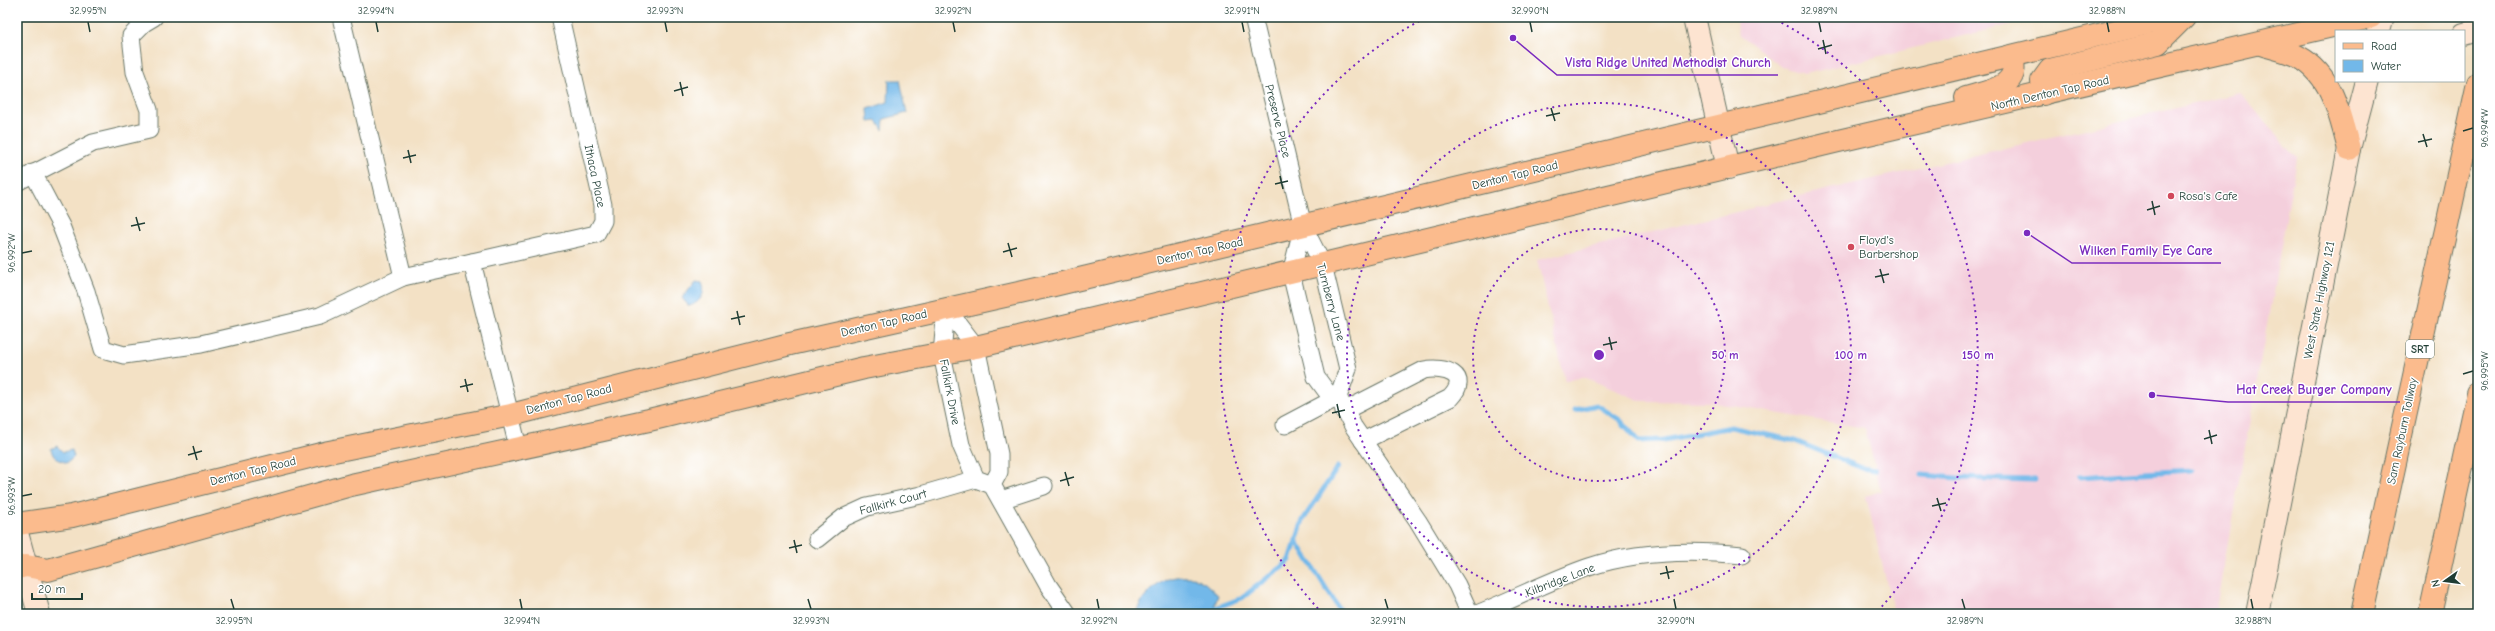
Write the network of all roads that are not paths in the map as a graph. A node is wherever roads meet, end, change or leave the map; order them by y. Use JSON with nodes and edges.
{"nodes":[{"id":1,"x":154,"y":17,"type":"edge"},
{"id":2,"x":341,"y":17,"type":"edge"},
{"id":3,"x":560,"y":17,"type":"edge"},
{"id":4,"x":1253,"y":17,"type":"edge"},
{"id":5,"x":1694,"y":17,"type":"edge"},
{"id":6,"x":2174,"y":17,"type":"edge"},
{"id":7,"x":2184,"y":17,"type":"edge"},
{"id":8,"x":2371,"y":17,"type":"edge"},
{"id":9,"x":2383,"y":17,"type":"edge"},
{"id":10,"x":2379,"y":30,"type":"edge"},
{"id":11,"x":2478,"y":30,"type":"edge"},
{"id":12,"x":2465,"y":34,"type":"edge"},
{"id":13,"x":2260,"y":44,"type":"junction"},
{"id":14,"x":2011,"y":56,"type":"junction"},
{"id":15,"x":2367,"y":82,"type":"edge"},
{"id":16,"x":2478,"y":83,"type":"edge"},
{"id":17,"x":2043,"y":94,"type":"junction"},
{"id":18,"x":1719,"y":126,"type":"junction"},
{"id":19,"x":1861,"y":136,"type":"junction"},
{"id":20,"x":2349,"y":149,"type":"junction"},
{"id":21,"x":1728,"y":168,"type":"junction"},
{"id":22,"x":33,"y":173,"type":"junction"},
{"id":23,"x":17,"y":182,"type":"edge"},
{"id":24,"x":1303,"y":226,"type":"junction"},
{"id":25,"x":472,"y":262,"type":"junction"},
{"id":26,"x":1323,"y":265,"type":"junction"},
{"id":27,"x":1291,"y":273,"type":"junction"},
{"id":28,"x":403,"y":277,"type":"junction"},
{"id":29,"x":946,"y":308,"type":"junction"},
{"id":30,"x":976,"y":348,"type":"junction"},
{"id":31,"x":942,"y":354,"type":"junction"},
{"id":32,"x":2478,"y":393,"type":"edge"},
{"id":33,"x":1341,"y":404,"type":"junction"},
{"id":34,"x":511,"y":415,"type":"junction"},
{"id":35,"x":1285,"y":425,"type":"dead end"},
{"id":36,"x":1363,"y":442,"type":"junction"},
{"id":37,"x":518,"y":448,"type":"junction"},
{"id":38,"x":976,"y":479,"type":"junction"},
{"id":39,"x":992,"y":485,"type":"junction"},
{"id":40,"x":1044,"y":486,"type":"dead end"},
{"id":41,"x":1001,"y":500,"type":"junction"},
{"id":42,"x":17,"y":524,"type":"edge"},
{"id":43,"x":17,"y":533,"type":"edge"},
{"id":44,"x":817,"y":539,"type":"dead end"},
{"id":45,"x":1742,"y":555,"type":"dead end"},
{"id":46,"x":21,"y":567,"type":"edge"},
{"id":47,"x":39,"y":614,"type":"edge"},
{"id":48,"x":1068,"y":614,"type":"edge"},
{"id":49,"x":1470,"y":614,"type":"edge"},
{"id":50,"x":1477,"y":614,"type":"edge"},
{"id":51,"x":2257,"y":614,"type":"edge"},
{"id":52,"x":2362,"y":614,"type":"edge"},
{"id":53,"x":2430,"y":614,"type":"edge"}],
"edges":[{"from":1,"to":22,"type":"street"},
{"from":2,"to":28,"type":"street"},
{"from":3,"to":25,"type":"street","name":"Ithaca Place"},
{"from":4,"to":24,"type":"street","name":"Preserve Place"},
{"from":5,"to":18,"type":"main road"},
{"from":6,"to":14,"type":"main road"},
{"from":7,"to":17,"type":"main road"},
{"from":8,"to":13,"type":"main road","name":"North Denton Tap Road"},
{"from":9,"to":10,"type":"main road"},
{"from":11,"to":12,"type":"main road"},
{"from":13,"to":17,"type":"main road","name":"North Denton Tap Road"},
{"from":13,"to":20,"type":"main road"},
{"from":14,"to":18,"type":"main road","name":"Denton Tap Road"},
{"from":14,"to":19,"type":"main road"},
{"from":15,"to":20,"type":"main road","name":"West State Highway 121"},
{"from":16,"to":52,"type":"main road","name":"Sam Rayburn Tollway","number":"SRT"},
{"from":17,"to":19,"type":"main road","name":"North Denton Tap Road"},
{"from":18,"to":21,"type":"main road"},
{"from":18,"to":24,"type":"main road","name":"Denton Tap Road"},
{"from":19,"to":21,"type":"main road","name":"North Denton Tap Road"},
{"from":20,"to":51,"type":"main road","name":"West State Highway 121"},
{"from":21,"to":26,"type":"main road"},
{"from":22,"to":23,"type":"street"},
{"from":22,"to":28,"type":"street","name":"Ithaca Place"},
{"from":24,"to":26,"type":"street","name":"Turnberry Lane"},
{"from":24,"to":27,"type":"street"},
{"from":24,"to":29,"type":"main road","name":"Denton Tap Road"},
{"from":25,"to":28,"type":"street","name":"Ithaca Place"},
{"from":25,"to":34,"type":"street"},
{"from":26,"to":27,"type":"main road"},
{"from":26,"to":33,"type":"street","name":"Turnberry Lane"},
{"from":27,"to":30,"type":"main road"},
{"from":27,"to":33,"type":"street"},
{"from":29,"to":30,"type":"street"},
{"from":29,"to":31,"type":"street","name":"Fallkirk Drive"},
{"from":29,"to":34,"type":"main road","name":"Denton Tap Road"},
{"from":30,"to":31,"type":"main road"},
{"from":30,"to":39,"type":"street"},
{"from":31,"to":37,"type":"main road"},
{"from":31,"to":38,"type":"street","name":"Fallkirk Drive"},
{"from":32,"to":53,"type":"main road"},
{"from":33,"to":35,"type":"street"},
{"from":33,"to":36,"type":"street"},
{"from":33,"to":36,"type":"street"},
{"from":34,"to":37,"type":"street"},
{"from":34,"to":42,"type":"main road","name":"Denton Tap Road"},
{"from":36,"to":49,"type":"street"},
{"from":37,"to":46,"type":"main road"},
{"from":38,"to":39,"type":"street"},
{"from":38,"to":44,"type":"street","name":"Fallkirk Court"},
{"from":39,"to":41,"type":"street"},
{"from":40,"to":41,"type":"street"},
{"from":41,"to":48,"type":"street"},
{"from":43,"to":46,"type":"main road"},
{"from":45,"to":50,"type":"street","name":"Kilbridge Lane"},
{"from":46,"to":47,"type":"main road"}]}
